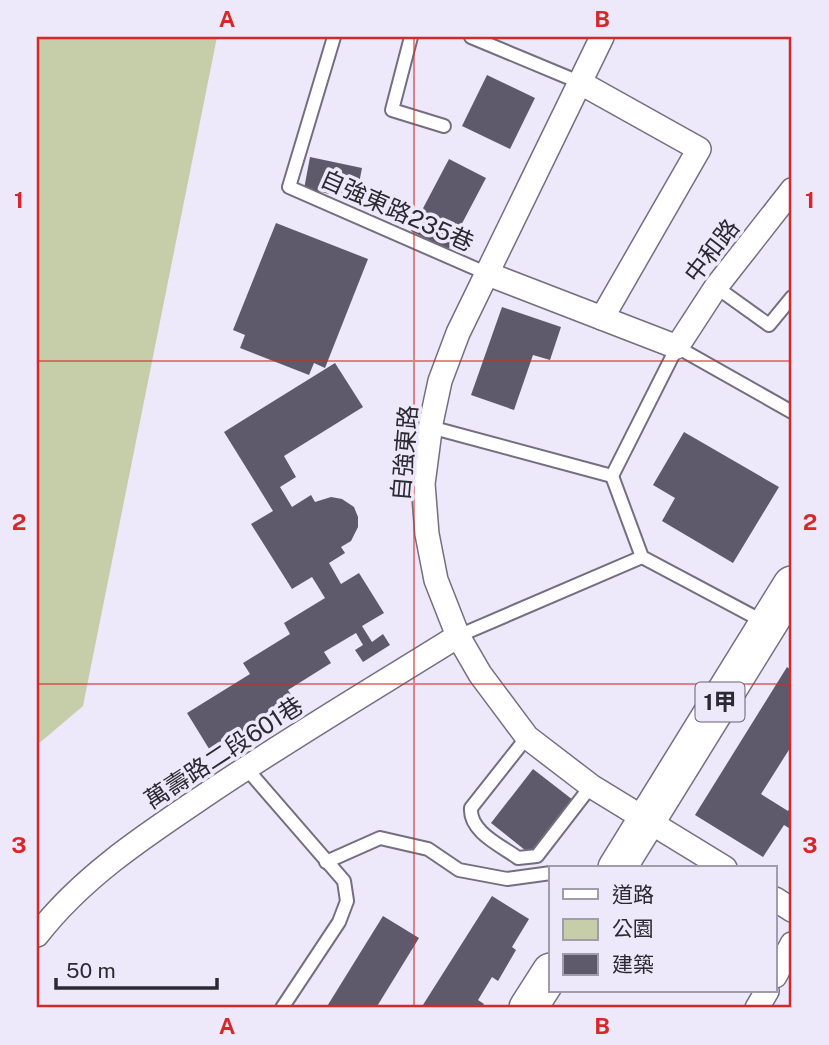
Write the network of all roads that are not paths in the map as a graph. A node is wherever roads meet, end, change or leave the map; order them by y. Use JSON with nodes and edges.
{"nodes":[{"id":1,"x":334,"y":37,"type":"edge"},
{"id":2,"x":411,"y":37,"type":"edge"},
{"id":3,"x":471,"y":37,"type":"edge"},
{"id":4,"x":602,"y":37,"type":"edge"},
{"id":5,"x":579,"y":82,"type":"junction"},
{"id":6,"x":444,"y":126,"type":"dead end"},
{"id":7,"x":792,"y":190,"type":"edge"},
{"id":8,"x":488,"y":274,"type":"junction"},
{"id":9,"x":716,"y":287,"type":"junction"},
{"id":10,"x":792,"y":297,"type":"edge"},
{"id":11,"x":602,"y":318,"type":"junction"},
{"id":12,"x":677,"y":347,"type":"junction"},
{"id":13,"x":792,"y":412,"type":"edge"},
{"id":14,"x":430,"y":427,"type":"junction"},
{"id":15,"x":612,"y":476,"type":"junction"},
{"id":16,"x":642,"y":557,"type":"junction"},
{"id":17,"x":792,"y":585,"type":"edge"},
{"id":18,"x":768,"y":623,"type":"junction"},
{"id":19,"x":458,"y":636,"type":"junction"},
{"id":20,"x":527,"y":737,"type":"junction"},
{"id":21,"x":246,"y":768,"type":"junction"},
{"id":22,"x":591,"y":786,"type":"junction"},
{"id":23,"x":648,"y":819,"type":"junction"},
{"id":24,"x":327,"y":862,"type":"junction"},
{"id":25,"x":618,"y":866,"type":"edge"},
{"id":26,"x":722,"y":866,"type":"edge"},
{"id":27,"x":549,"y":873,"type":"edge"},
{"id":28,"x":776,"y":900,"type":"edge"},
{"id":29,"x":792,"y":910,"type":"edge"},
{"id":30,"x":37,"y":935,"type":"edge"},
{"id":31,"x":792,"y":944,"type":"edge"},
{"id":32,"x":776,"y":974,"type":"edge"},
{"id":33,"x":549,"y":975,"type":"edge"},
{"id":34,"x":766,"y":992,"type":"edge"},
{"id":35,"x":282,"y":1008,"type":"edge"},
{"id":36,"x":528,"y":1008,"type":"edge"},
{"id":37,"x":757,"y":1008,"type":"edge"}],
"edges":[{"from":1,"to":8,"type":"lane","name":"自強東路235巷"},
{"from":2,"to":6,"type":"lane"},
{"from":3,"to":5,"type":"lane"},
{"from":4,"to":5,"type":"street","name":"自強東路"},
{"from":5,"to":8,"type":"street","name":"自強東路"},
{"from":5,"to":11,"type":"street"},
{"from":7,"to":9,"type":"street","name":"中和路"},
{"from":8,"to":11,"type":"street"},
{"from":8,"to":14,"type":"street","name":"自強東路"},
{"from":9,"to":10,"type":"lane"},
{"from":9,"to":12,"type":"street","name":"中和路"},
{"from":11,"to":12,"type":"street"},
{"from":12,"to":13,"type":"lane"},
{"from":12,"to":15,"type":"lane"},
{"from":14,"to":15,"type":"lane"},
{"from":14,"to":19,"type":"street","name":"自強東路"},
{"from":15,"to":16,"type":"lane"},
{"from":16,"to":18,"type":"lane"},
{"from":16,"to":19,"type":"lane"},
{"from":17,"to":18,"type":"main road","number":"1甲"},
{"from":18,"to":23,"type":"main road","number":"1甲"},
{"from":19,"to":20,"type":"street","name":"自強東路"},
{"from":19,"to":21,"type":"street","name":"萬壽路二段601巷"},
{"from":20,"to":22,"type":"street","name":"自強東路"},
{"from":20,"to":22,"type":"lane"},
{"from":21,"to":24,"type":"lane"},
{"from":21,"to":30,"type":"street","name":"萬壽路二段601巷"},
{"from":22,"to":23,"type":"street","name":"自強東路"},
{"from":23,"to":25,"type":"main road","number":"1甲"},
{"from":23,"to":26,"type":"street","name":"自強東路"},
{"from":24,"to":27,"type":"lane"},
{"from":24,"to":35,"type":"lane"},
{"from":28,"to":29,"type":"street"},
{"from":31,"to":32,"type":"street"},
{"from":33,"to":36,"type":"main road"},
{"from":34,"to":37,"type":"street"}]}
